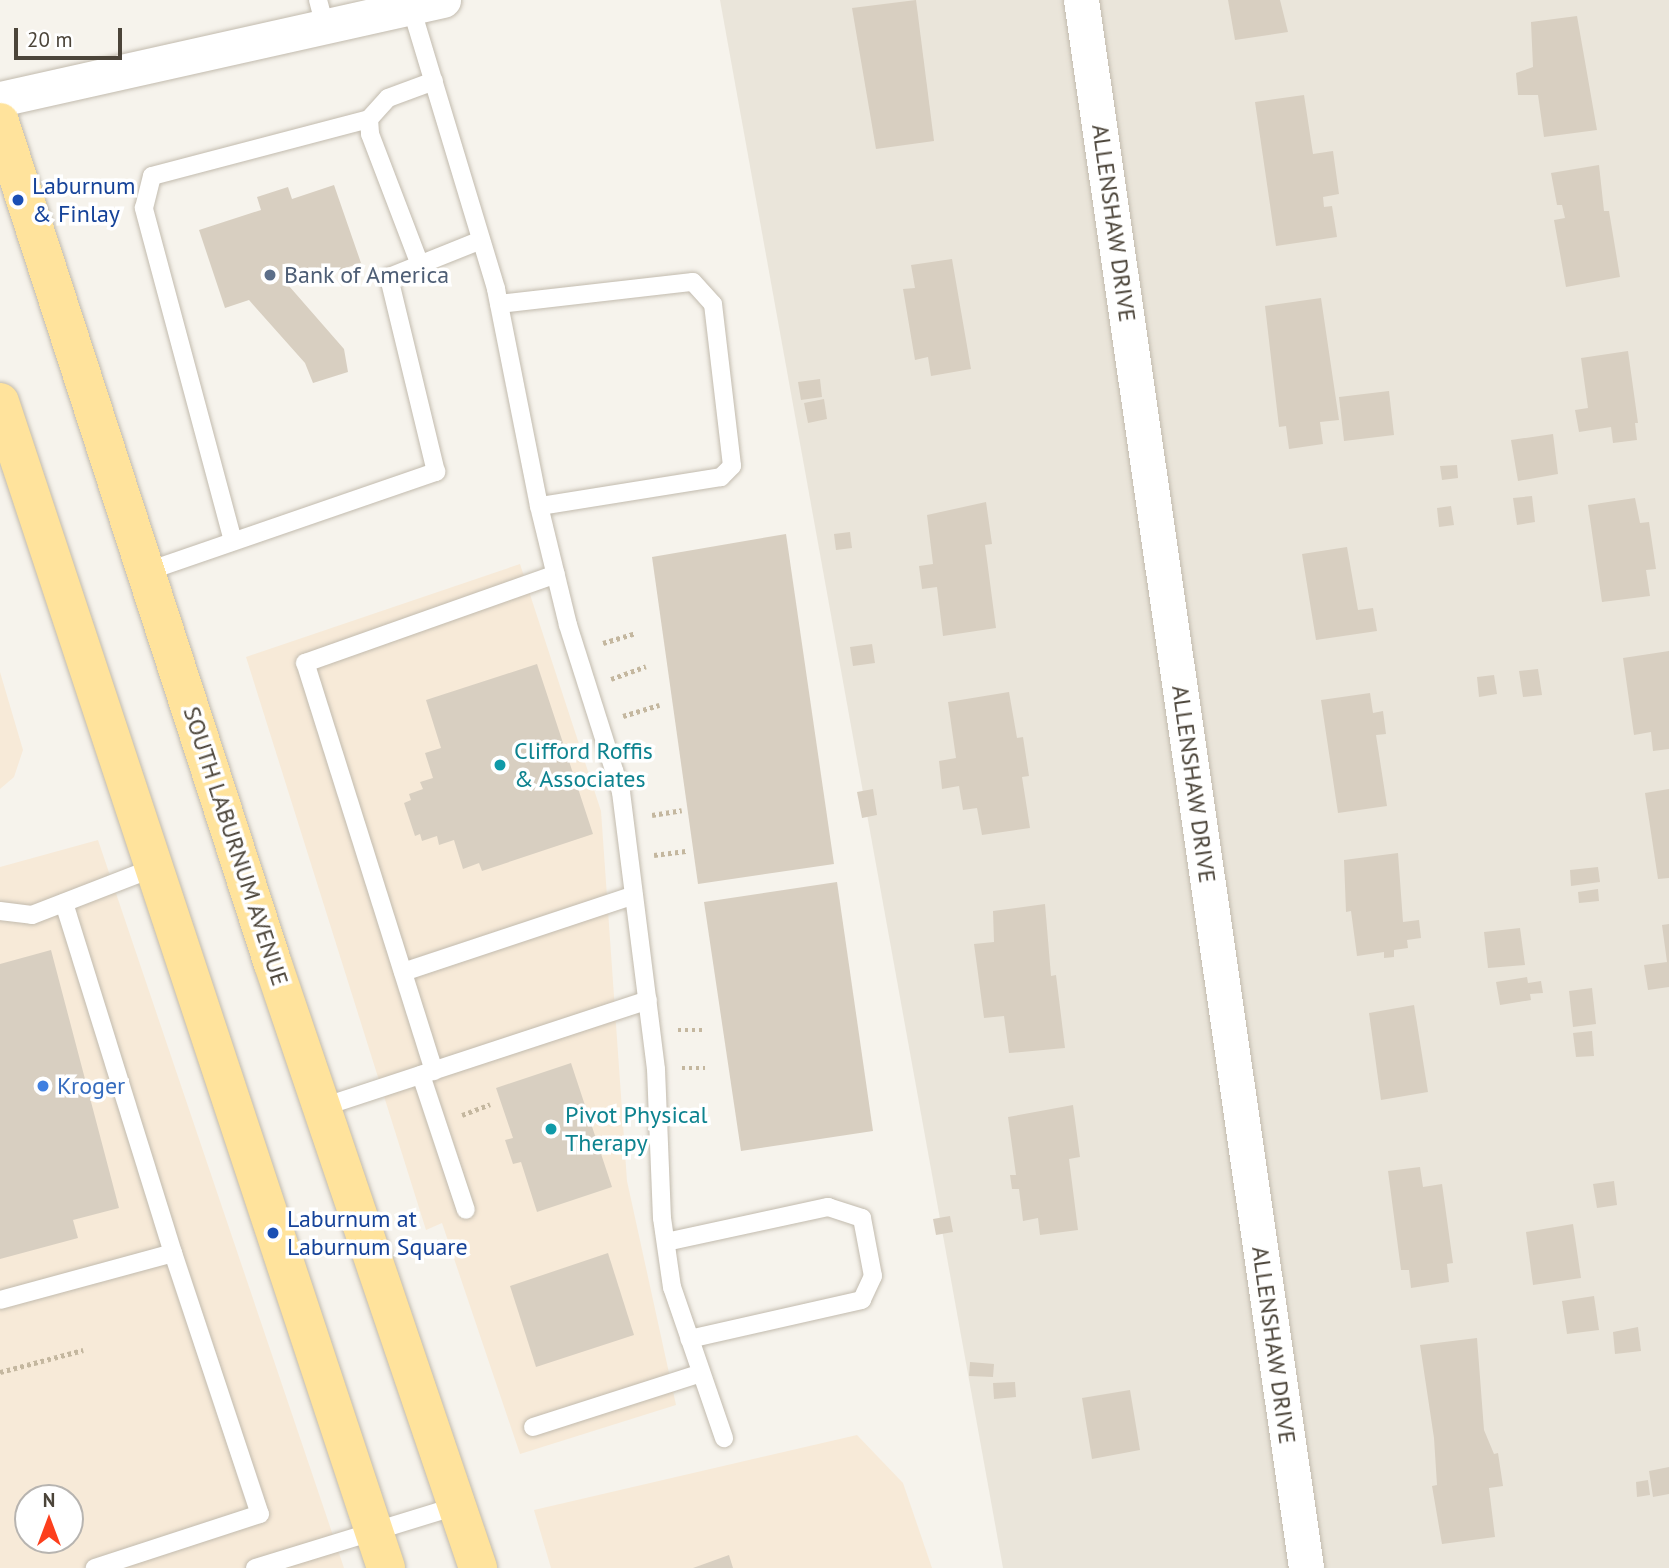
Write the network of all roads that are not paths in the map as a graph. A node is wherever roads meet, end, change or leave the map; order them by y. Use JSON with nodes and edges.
{"nodes":[{"id":1,"x":1081,"y":0,"type":"edge"},
{"id":2,"x":427,"y":3,"type":"edge"},
{"id":3,"x":321,"y":13,"type":"edge"},
{"id":4,"x":433,"y":81,"type":"junction"},
{"id":5,"x":0,"y":99,"type":"edge"},
{"id":6,"x":369,"y":119,"type":"junction"},
{"id":7,"x":0,"y":122,"type":"edge"},
{"id":8,"x":481,"y":240,"type":"junction"},
{"id":9,"x":420,"y":265,"type":"junction"},
{"id":10,"x":499,"y":304,"type":"junction"},
{"id":11,"x":0,"y":402,"type":"edge"},
{"id":12,"x":539,"y":506,"type":"junction"},
{"id":13,"x":233,"y":541,"type":"junction"},
{"id":14,"x":148,"y":571,"type":"junction"},
{"id":15,"x":556,"y":574,"type":"junction"},
{"id":16,"x":153,"y":868,"type":"junction"},
{"id":17,"x":635,"y":895,"type":"junction"},
{"id":18,"x":64,"y":903,"type":"junction"},
{"id":19,"x":0,"y":911,"type":"edge"},
{"id":20,"x":403,"y":972,"type":"junction"},
{"id":21,"x":648,"y":1000,"type":"junction"},
{"id":22,"x":427,"y":1073,"type":"junction"},
{"id":23,"x":323,"y":1107,"type":"junction"},
{"id":24,"x":466,"y":1210,"type":"dead end"},
{"id":25,"x":666,"y":1242,"type":"junction"},
{"id":26,"x":173,"y":1253,"type":"junction"},
{"id":27,"x":0,"y":1300,"type":"edge"},
{"id":28,"x":690,"y":1339,"type":"junction"},
{"id":29,"x":701,"y":1373,"type":"junction"},
{"id":30,"x":533,"y":1426,"type":"dead end"},
{"id":31,"x":724,"y":1438,"type":"dead end"},
{"id":32,"x":456,"y":1506,"type":"junction"},
{"id":33,"x":380,"y":1550,"type":"edge"},
{"id":34,"x":95,"y":1568,"type":"edge"},
{"id":35,"x":255,"y":1568,"type":"edge"},
{"id":36,"x":478,"y":1568,"type":"edge"},
{"id":37,"x":1306,"y":1568,"type":"edge"}],
"edges":[{"from":1,"to":37,"type":"street","name":"ALLENSHAW DRIVE"},
{"from":2,"to":3,"type":"street"},
{"from":2,"to":4,"type":"lane"},
{"from":3,"to":5,"type":"street"},
{"from":4,"to":6,"type":"lane"},
{"from":4,"to":8,"type":"lane"},
{"from":6,"to":9,"type":"lane"},
{"from":6,"to":13,"type":"lane"},
{"from":7,"to":14,"type":"main road","name":"SOUTH LABURNUM AVENUE"},
{"from":8,"to":9,"type":"lane"},
{"from":8,"to":10,"type":"lane"},
{"from":9,"to":13,"type":"lane"},
{"from":10,"to":12,"type":"lane"},
{"from":10,"to":12,"type":"lane"},
{"from":11,"to":16,"type":"main road"},
{"from":12,"to":15,"type":"lane"},
{"from":13,"to":14,"type":"lane"},
{"from":14,"to":23,"type":"main road","name":"SOUTH LABURNUM AVENUE"},
{"from":15,"to":17,"type":"lane"},
{"from":15,"to":20,"type":"lane"},
{"from":16,"to":18,"type":"lane"},
{"from":16,"to":33,"type":"main road"},
{"from":17,"to":20,"type":"lane"},
{"from":17,"to":21,"type":"lane"},
{"from":18,"to":19,"type":"lane"},
{"from":18,"to":26,"type":"lane"},
{"from":20,"to":22,"type":"lane"},
{"from":21,"to":22,"type":"lane"},
{"from":21,"to":25,"type":"lane"},
{"from":22,"to":23,"type":"lane"},
{"from":22,"to":24,"type":"lane"},
{"from":23,"to":32,"type":"main road","name":"SOUTH LABURNUM AVENUE"},
{"from":25,"to":28,"type":"lane"},
{"from":25,"to":28,"type":"lane"},
{"from":26,"to":27,"type":"lane"},
{"from":26,"to":34,"type":"lane"},
{"from":28,"to":29,"type":"lane"},
{"from":29,"to":30,"type":"lane"},
{"from":29,"to":31,"type":"lane"},
{"from":32,"to":33,"type":"lane"},
{"from":32,"to":36,"type":"main road","name":"SOUTH LABURNUM AVENUE"},
{"from":33,"to":35,"type":"lane"}]}
